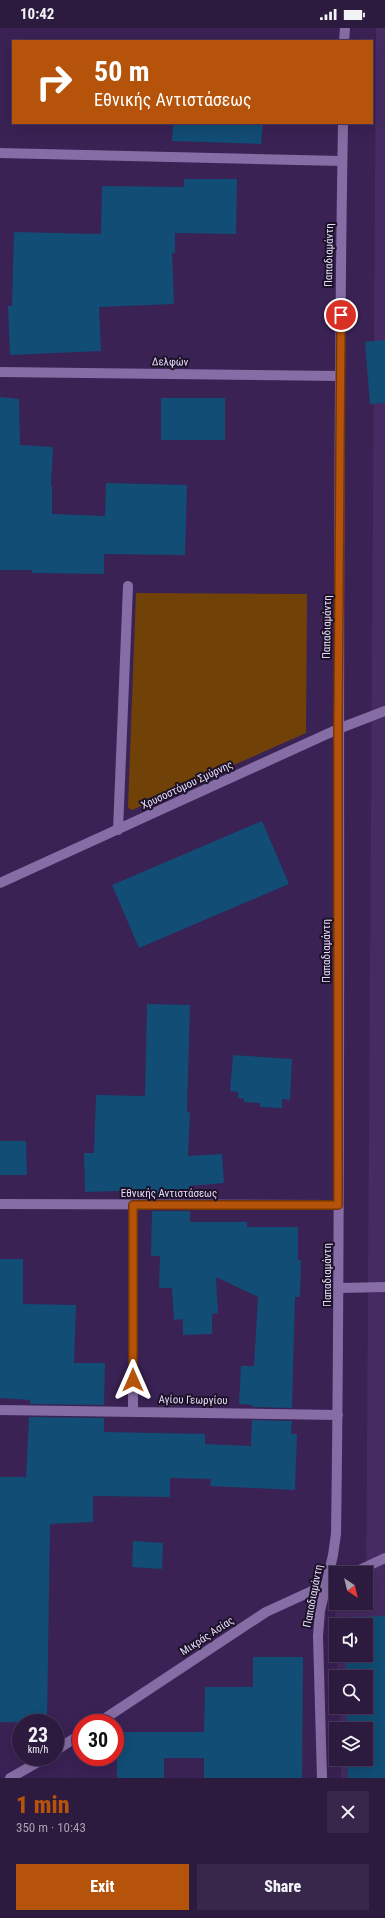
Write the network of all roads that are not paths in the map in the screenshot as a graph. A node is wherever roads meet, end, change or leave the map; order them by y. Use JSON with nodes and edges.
{"nodes":[{"id":1,"x":345,"y":28,"type":"edge"},
{"id":2,"x":344,"y":40,"type":"edge"},
{"id":3,"x":343,"y":124,"type":"edge"},
{"id":4,"x":0,"y":152,"type":"edge"},
{"id":5,"x":342,"y":161,"type":"junction"},
{"id":6,"x":0,"y":372,"type":"edge"},
{"id":7,"x":340,"y":376,"type":"junction"},
{"id":8,"x":128,"y":586,"type":"dead end"},
{"id":9,"x":385,"y":711,"type":"edge"},
{"id":10,"x":338,"y":729,"type":"junction"},
{"id":11,"x":118,"y":830,"type":"junction"},
{"id":12,"x":0,"y":883,"type":"edge"},
{"id":13,"x":0,"y":1204,"type":"edge"},
{"id":14,"x":133,"y":1205,"type":"junction"},
{"id":15,"x":338,"y":1205,"type":"junction"},
{"id":16,"x":385,"y":1287,"type":"edge"},
{"id":17,"x":340,"y":1288,"type":"junction"},
{"id":18,"x":0,"y":1410,"type":"edge"},
{"id":19,"x":133,"y":1412,"type":"junction"},
{"id":20,"x":338,"y":1414,"type":"junction"},
{"id":21,"x":385,"y":1558,"type":"edge"},
{"id":22,"x":368,"y":1566,"type":"edge"},
{"id":23,"x":329,"y":1583,"type":"edge"},
{"id":24,"x":326,"y":1584,"type":"junction"},
{"id":25,"x":112,"y":1714,"type":"edge"},
{"id":26,"x":31,"y":1766,"type":"edge"},
{"id":27,"x":10,"y":1778,"type":"edge"},
{"id":28,"x":322,"y":1778,"type":"edge"}],
"edges":[{"from":1,"to":2,"type":"street"},
{"from":3,"to":5,"type":"street","name":"Παπαδιαμάντη"},
{"from":4,"to":5,"type":"street"},
{"from":5,"to":7,"type":"street","name":"Παπαδιαμάντη"},
{"from":6,"to":7,"type":"street","name":"Δελφών"},
{"from":7,"to":10,"type":"street","name":"Παπαδιαμάντη"},
{"from":8,"to":11,"type":"street"},
{"from":9,"to":10,"type":"street","name":"Χρυσοστόμου Σμύρνης"},
{"from":10,"to":11,"type":"street","name":"Χρυσοστόμου Σμύρνης"},
{"from":10,"to":15,"type":"street","name":"Παπαδιαμάντη"},
{"from":11,"to":12,"type":"street","name":"Χρυσοστόμου Σμύρνης"},
{"from":13,"to":14,"type":"street","name":"Εθνικής Αντιστάσεως"},
{"from":14,"to":15,"type":"street","name":"Εθνικής Αντιστάσεως"},
{"from":14,"to":19,"type":"street"},
{"from":15,"to":17,"type":"street","name":"Παπαδιαμάντη"},
{"from":16,"to":17,"type":"street"},
{"from":17,"to":20,"type":"street","name":"Παπαδιαμάντη"},
{"from":18,"to":19,"type":"street","name":"Αγίου Γεωργίου"},
{"from":19,"to":20,"type":"street","name":"Αγίου Γεωργίου"},
{"from":20,"to":24,"type":"street","name":"Παπαδιαμάντη"},
{"from":21,"to":22,"type":"street"},
{"from":23,"to":24,"type":"street","name":"Μικράς Ασίας"},
{"from":24,"to":25,"type":"street","name":"Μικράς Ασίας"},
{"from":24,"to":28,"type":"street","name":"Παπαδιαμάντη"},
{"from":26,"to":27,"type":"street"}]}
